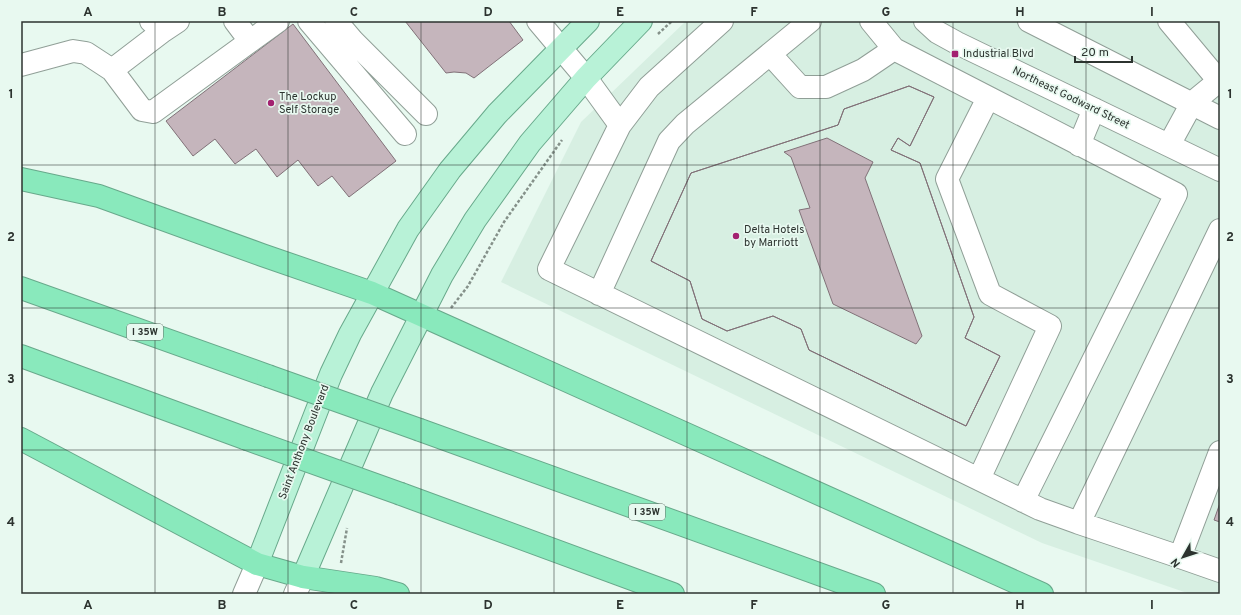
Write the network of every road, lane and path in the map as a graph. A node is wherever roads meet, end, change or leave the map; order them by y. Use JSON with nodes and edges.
{"nodes":[{"id":1,"x":235,"y":21,"type":"edge"},
{"id":2,"x":278,"y":21,"type":"edge"},
{"id":3,"x":309,"y":21,"type":"edge"},
{"id":4,"x":336,"y":21,"type":"edge"},
{"id":5,"x":538,"y":21,"type":"edge"},
{"id":6,"x":588,"y":21,"type":"edge"},
{"id":7,"x":640,"y":21,"type":"edge"},
{"id":8,"x":672,"y":21,"type":"edge"},
{"id":9,"x":722,"y":21,"type":"edge"},
{"id":10,"x":810,"y":21,"type":"edge"},
{"id":11,"x":871,"y":21,"type":"edge"},
{"id":12,"x":1029,"y":21,"type":"edge"},
{"id":13,"x":1169,"y":21,"type":"edge"},
{"id":14,"x":164,"y":24,"type":"edge"},
{"id":15,"x":936,"y":25,"type":"edge"},
{"id":16,"x":656,"y":36,"type":"dead end"},
{"id":17,"x":250,"y":42,"type":"junction"},
{"id":18,"x":562,"y":48,"type":"junction"},
{"id":19,"x":894,"y":49,"type":"junction"},
{"id":20,"x":770,"y":54,"type":"junction"},
{"id":21,"x":21,"y":65,"type":"edge"},
{"id":22,"x":112,"y":70,"type":"junction"},
{"id":23,"x":586,"y":78,"type":"junction"},
{"id":24,"x":1220,"y":80,"type":"edge"},
{"id":25,"x":988,"y":98,"type":"junction"},
{"id":26,"x":1192,"y":103,"type":"junction"},
{"id":27,"x":1094,"y":109,"type":"junction"},
{"id":28,"x":426,"y":114,"type":"dead end"},
{"id":29,"x":1220,"y":118,"type":"edge"},
{"id":30,"x":620,"y":125,"type":"junction"},
{"id":31,"x":405,"y":134,"type":"dead end"},
{"id":32,"x":564,"y":136,"type":"dead end"},
{"id":33,"x":1079,"y":145,"type":"junction"},
{"id":34,"x":1169,"y":145,"type":"junction"},
{"id":35,"x":1220,"y":170,"type":"edge"},
{"id":36,"x":21,"y":179,"type":"edge"},
{"id":37,"x":1220,"y":232,"type":"edge"},
{"id":38,"x":21,"y":288,"type":"edge"},
{"id":39,"x":463,"y":292,"type":"dead end"},
{"id":40,"x":372,"y":293,"type":"junction"},
{"id":41,"x":599,"y":294,"type":"junction"},
{"id":42,"x":422,"y":315,"type":"junction"},
{"id":43,"x":21,"y":356,"type":"edge"},
{"id":44,"x":21,"y":439,"type":"edge"},
{"id":45,"x":1220,"y":452,"type":"edge"},
{"id":46,"x":979,"y":479,"type":"junction"},
{"id":47,"x":1023,"y":501,"type":"junction"},
{"id":48,"x":1079,"y":523,"type":"junction"},
{"id":49,"x":1180,"y":557,"type":"junction"},
{"id":50,"x":257,"y":564,"type":"junction"},
{"id":51,"x":1220,"y":571,"type":"edge"},
{"id":52,"x":299,"y":585,"type":"edge"},
{"id":53,"x":244,"y":594,"type":"edge"},
{"id":54,"x":398,"y":594,"type":"edge"},
{"id":55,"x":673,"y":594,"type":"edge"},
{"id":56,"x":874,"y":594,"type":"edge"},
{"id":57,"x":1042,"y":594,"type":"edge"}],
"edges":[{"from":1,"to":17,"type":"street"},
{"from":2,"to":17,"type":"street"},
{"from":3,"to":31,"type":"street"},
{"from":4,"to":28,"type":"street"},
{"from":5,"to":18,"type":"street"},
{"from":6,"to":18,"type":"main road","name":"Saint Anthony Boulevard"},
{"from":7,"to":23,"type":"main road"},
{"from":8,"to":16,"type":"path"},
{"from":9,"to":30,"type":"street"},
{"from":10,"to":20,"type":"street"},
{"from":11,"to":19,"type":"street"},
{"from":12,"to":26,"type":"street"},
{"from":13,"to":24,"type":"street"},
{"from":14,"to":22,"type":"street"},
{"from":15,"to":27,"type":"street","name":"Northeast Godward Street"},
{"from":17,"to":22,"type":"street"},
{"from":18,"to":23,"type":"street"},
{"from":18,"to":40,"type":"main road","name":"Saint Anthony Boulevard"},
{"from":19,"to":20,"type":"street"},
{"from":19,"to":25,"type":"street"},
{"from":20,"to":41,"type":"street"},
{"from":21,"to":22,"type":"street"},
{"from":23,"to":30,"type":"street"},
{"from":23,"to":42,"type":"main road"},
{"from":24,"to":26,"type":"street"},
{"from":25,"to":33,"type":"street"},
{"from":25,"to":46,"type":"street"},
{"from":26,"to":29,"type":"street"},
{"from":26,"to":34,"type":"street"},
{"from":27,"to":33,"type":"street"},
{"from":27,"to":34,"type":"street","name":"Northeast Godward Street"},
{"from":30,"to":41,"type":"street"},
{"from":32,"to":39,"type":"path"},
{"from":33,"to":47,"type":"street"},
{"from":34,"to":35,"type":"street","name":"Northeast Godward Street"},
{"from":36,"to":40,"type":"highway"},
{"from":37,"to":48,"type":"street"},
{"from":38,"to":56,"type":"highway","number":"I 35W","bridge":true},
{"from":40,"to":42,"type":"highway"},
{"from":40,"to":50,"type":"main road","name":"Saint Anthony Boulevard"},
{"from":41,"to":46,"type":"street"},
{"from":42,"to":52,"type":"main road"},
{"from":42,"to":57,"type":"highway"},
{"from":43,"to":55,"type":"highway","bridge":true},
{"from":44,"to":50,"type":"highway"},
{"from":45,"to":49,"type":"street"},
{"from":46,"to":47,"type":"street"},
{"from":47,"to":48,"type":"street"},
{"from":48,"to":49,"type":"street"},
{"from":49,"to":51,"type":"street"},
{"from":50,"to":52,"type":"highway"},
{"from":50,"to":53,"type":"street","name":"Saint Anthony Boulevard"},
{"from":52,"to":54,"type":"highway"}]}
